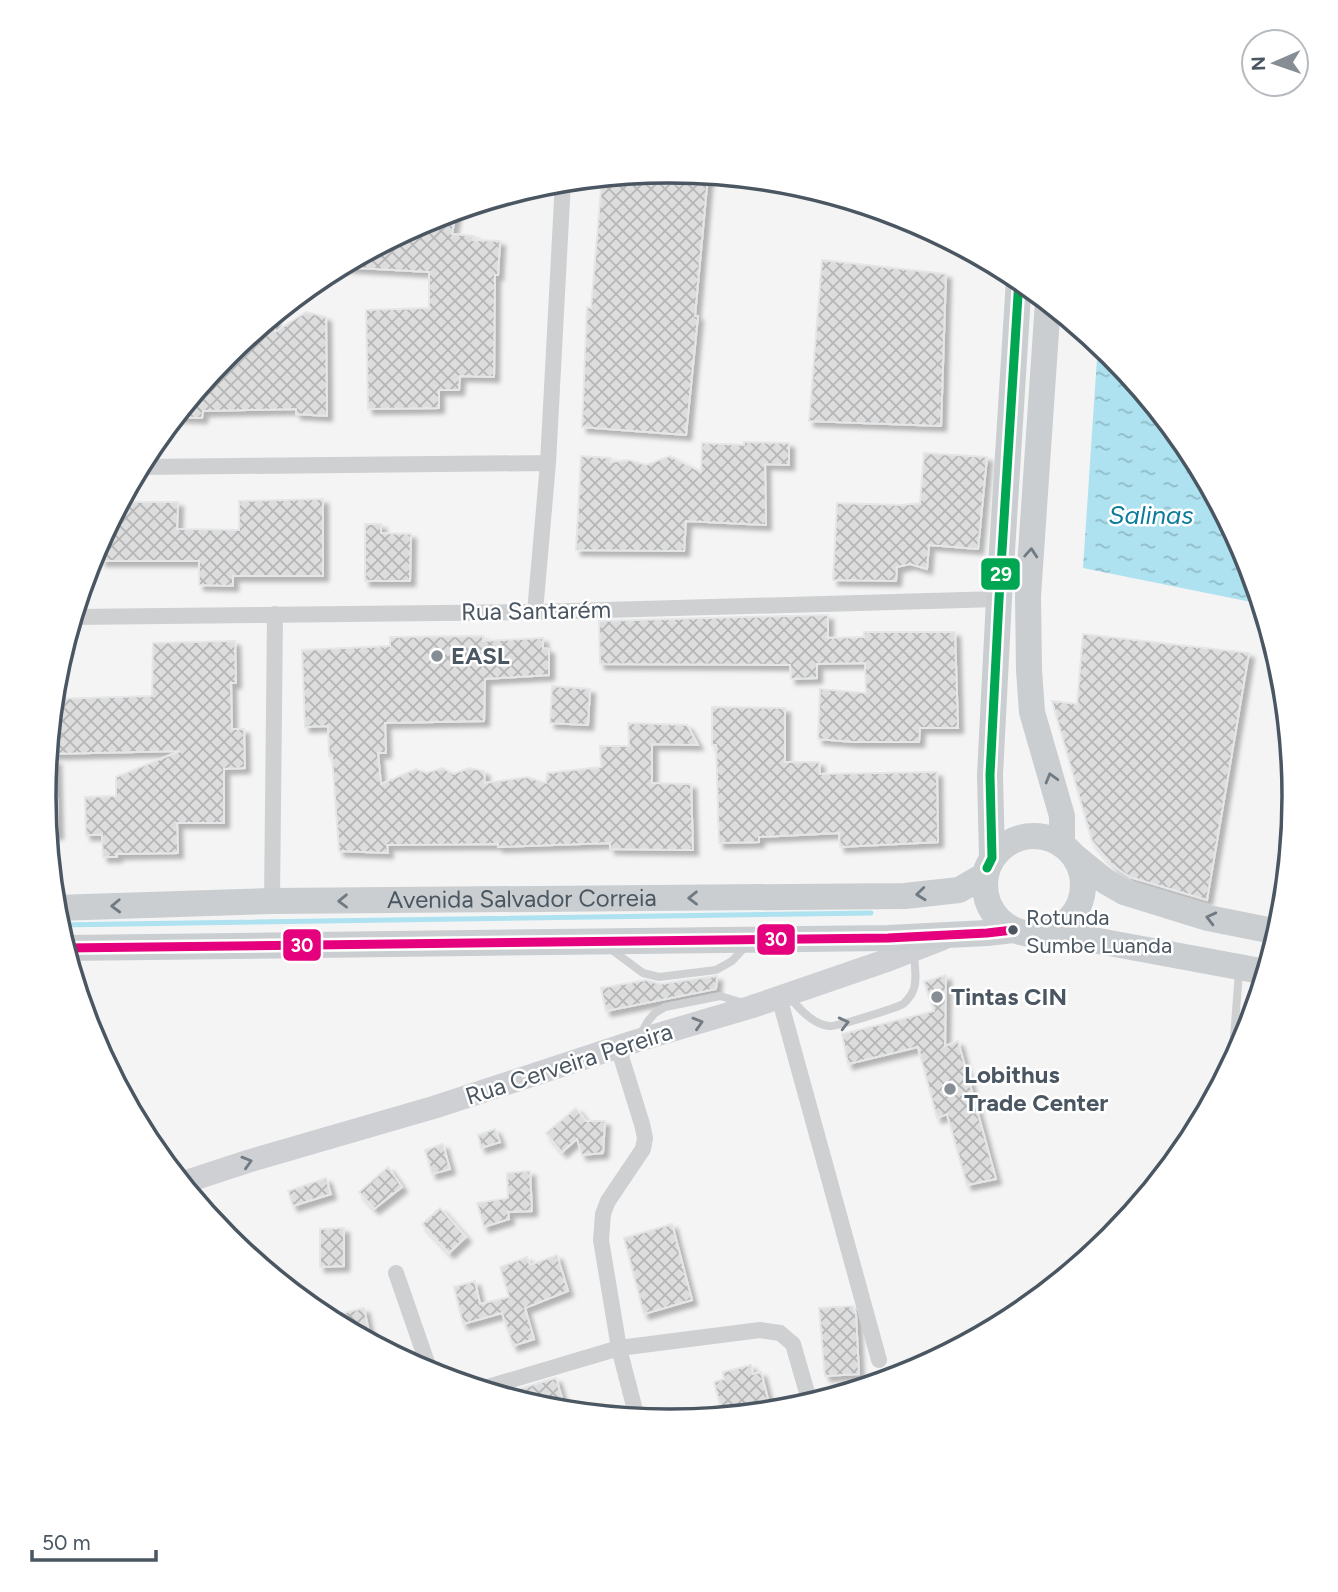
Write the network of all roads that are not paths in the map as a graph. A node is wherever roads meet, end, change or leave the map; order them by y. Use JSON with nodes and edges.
{"nodes":[{"id":1,"x":562,"y":193,"type":"edge"},
{"id":2,"x":1019,"y":293,"type":"edge"},
{"id":3,"x":1047,"y":314,"type":"edge"},
{"id":4,"x":548,"y":463,"type":"junction"},
{"id":5,"x":152,"y":467,"type":"edge"},
{"id":6,"x":999,"y":599,"type":"junction"},
{"id":7,"x":535,"y":612,"type":"junction"},
{"id":8,"x":275,"y":614,"type":"junction"},
{"id":9,"x":83,"y":617,"type":"edge"},
{"id":10,"x":1067,"y":850,"type":"junction"},
{"id":11,"x":989,"y":867,"type":"junction"},
{"id":12,"x":272,"y":901,"type":"junction"},
{"id":13,"x":67,"y":908,"type":"edge"},
{"id":14,"x":1013,"y":930,"type":"junction"},
{"id":15,"x":1267,"y":930,"type":"edge"},
{"id":16,"x":1050,"y":932,"type":"junction"},
{"id":17,"x":953,"y":934,"type":"junction"},
{"id":18,"x":751,"y":940,"type":"junction"},
{"id":19,"x":601,"y":942,"type":"junction"},
{"id":20,"x":75,"y":948,"type":"edge"},
{"id":21,"x":914,"y":950,"type":"junction"},
{"id":22,"x":1239,"y":968,"type":"junction"},
{"id":23,"x":1256,"y":971,"type":"edge"},
{"id":24,"x":784,"y":996,"type":"junction"},
{"id":25,"x":1234,"y":1033,"type":"edge"},
{"id":26,"x":627,"y":1044,"type":"junction"},
{"id":27,"x":192,"y":1180,"type":"edge"},
{"id":28,"x":396,"y":1273,"type":"dead end"},
{"id":29,"x":620,"y":1348,"type":"junction"},
{"id":30,"x":426,"y":1358,"type":"edge"},
{"id":31,"x":880,"y":1360,"type":"dead end"},
{"id":32,"x":498,"y":1384,"type":"edge"},
{"id":33,"x":807,"y":1393,"type":"edge"},
{"id":34,"x":635,"y":1408,"type":"edge"}],
"edges":[{"from":1,"to":4,"type":"street"},
{"from":2,"to":6,"type":"main road"},
{"from":10,"to":3,"type":"main road","one_way":true},
{"from":4,"to":5,"type":"street"},
{"from":4,"to":7,"type":"street"},
{"from":6,"to":7,"type":"street","name":"Rua Santarém"},
{"from":6,"to":11,"type":"main road"},
{"from":7,"to":8,"type":"street","name":"Rua Santarém"},
{"from":8,"to":9,"type":"street","name":"Rua Santarém"},
{"from":8,"to":12,"type":"street"},
{"from":10,"to":11,"type":"main road"},
{"from":15,"to":10,"type":"main road","one_way":true},
{"from":10,"to":16,"type":"main road"},
{"from":11,"to":12,"type":"main road","name":"Avenida Salvador Correia","one_way":true},
{"from":11,"to":14,"type":"main road"},
{"from":12,"to":13,"type":"main road","name":"Avenida Salvador Correia","one_way":true},
{"from":14,"to":16,"type":"main road"},
{"from":14,"to":17,"type":"main road","name":"Avenida Salvador Correia"},
{"from":16,"to":22,"type":"main road"},
{"from":17,"to":18,"type":"main road","name":"Avenida Salvador Correia"},
{"from":17,"to":21,"type":"main road","name":"Rua Cerveira Pereira"},
{"from":18,"to":19,"type":"main road","name":"Avenida Salvador Correia"},
{"from":18,"to":19,"type":"lane"},
{"from":19,"to":20,"type":"main road","name":"Avenida Salvador Correia"},
{"from":21,"to":24,"type":"main road","name":"Rua Cerveira Pereira"},
{"from":24,"to":21,"type":"lane","one_way":true},
{"from":22,"to":23,"type":"main road"},
{"from":22,"to":25,"type":"lane"},
{"from":26,"to":24,"type":"main road","name":"Rua Cerveira Pereira","one_way":true},
{"from":24,"to":31,"type":"street"},
{"from":27,"to":26,"type":"main road","name":"Rua Cerveira Pereira","one_way":true},
{"from":26,"to":29,"type":"street"},
{"from":28,"to":30,"type":"street"},
{"from":29,"to":32,"type":"street"},
{"from":29,"to":33,"type":"street"},
{"from":29,"to":34,"type":"street"}]}
